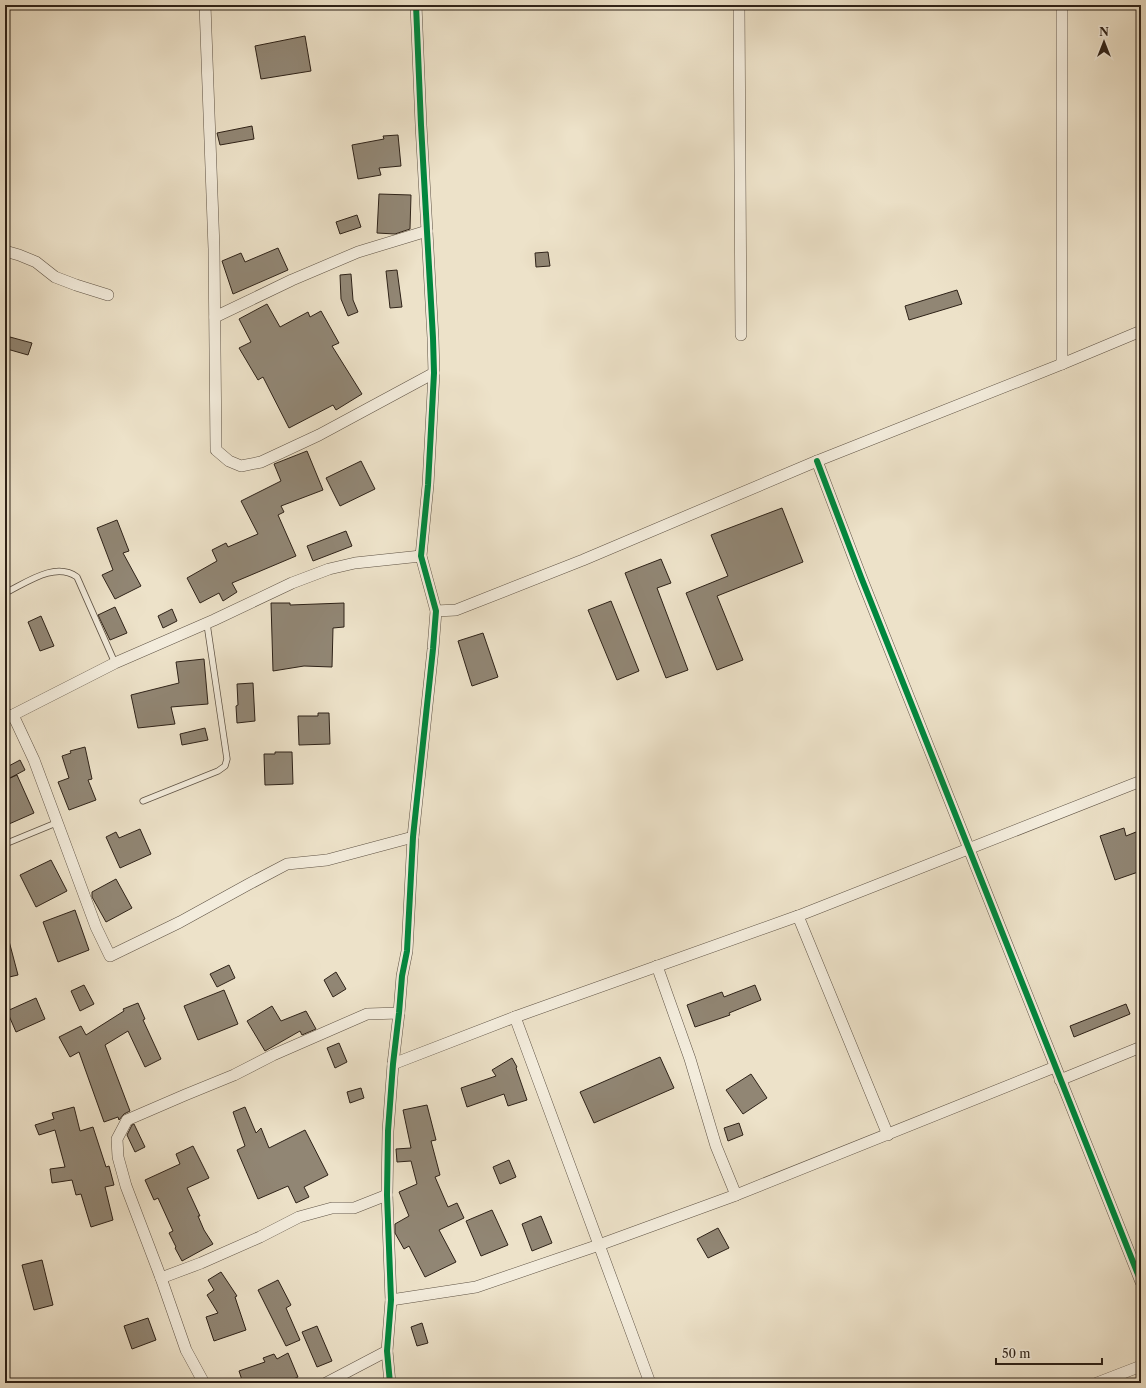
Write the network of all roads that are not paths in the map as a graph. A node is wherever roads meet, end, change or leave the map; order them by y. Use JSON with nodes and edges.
{"nodes":[{"id":1,"x":205,"y":5,"type":"edge"},
{"id":2,"x":416,"y":5,"type":"edge"},
{"id":3,"x":739,"y":5,"type":"edge"},
{"id":4,"x":1062,"y":5,"type":"edge"},
{"id":5,"x":427,"y":231,"type":"junction"},
{"id":6,"x":5,"y":251,"type":"edge"},
{"id":7,"x":108,"y":295,"type":"dead end"},
{"id":8,"x":215,"y":317,"type":"junction"},
{"id":9,"x":1141,"y":331,"type":"edge"},
{"id":10,"x":741,"y":334,"type":"dead end"},
{"id":11,"x":1062,"y":364,"type":"junction"},
{"id":12,"x":434,"y":373,"type":"junction"},
{"id":13,"x":817,"y":461,"type":"junction"},
{"id":14,"x":421,"y":556,"type":"junction"},
{"id":15,"x":5,"y":593,"type":"edge"},
{"id":16,"x":436,"y":611,"type":"junction"},
{"id":17,"x":207,"y":624,"type":"junction"},
{"id":18,"x":115,"y":663,"type":"junction"},
{"id":19,"x":9,"y":717,"type":"edge"},
{"id":20,"x":1141,"y":782,"type":"edge"},
{"id":21,"x":143,"y":801,"type":"dead end"},
{"id":22,"x":56,"y":823,"type":"junction"},
{"id":23,"x":412,"y":837,"type":"junction"},
{"id":24,"x":5,"y":844,"type":"edge"},
{"id":25,"x":969,"y":850,"type":"junction"},
{"id":26,"x":798,"y":916,"type":"junction"},
{"id":27,"x":657,"y":966,"type":"junction"},
{"id":28,"x":399,"y":1013,"type":"junction"},
{"id":29,"x":515,"y":1017,"type":"junction"},
{"id":30,"x":1141,"y":1047,"type":"edge"},
{"id":31,"x":393,"y":1064,"type":"junction"},
{"id":32,"x":1055,"y":1067,"type":"junction"},
{"id":33,"x":1060,"y":1080,"type":"junction"},
{"id":34,"x":888,"y":1134,"type":"junction"},
{"id":35,"x":387,"y":1195,"type":"junction"},
{"id":36,"x":736,"y":1195,"type":"junction"},
{"id":37,"x":599,"y":1245,"type":"junction"},
{"id":38,"x":161,"y":1278,"type":"junction"},
{"id":39,"x":1141,"y":1282,"type":"edge"},
{"id":40,"x":390,"y":1300,"type":"junction"},
{"id":41,"x":387,"y":1351,"type":"junction"},
{"id":42,"x":1141,"y":1366,"type":"edge"},
{"id":43,"x":204,"y":1383,"type":"edge"},
{"id":44,"x":326,"y":1383,"type":"edge"},
{"id":45,"x":390,"y":1383,"type":"edge"},
{"id":46,"x":650,"y":1383,"type":"edge"},
{"id":47,"x":1097,"y":1383,"type":"edge"}],
"edges":[{"from":1,"to":8,"type":"street"},
{"from":2,"to":5,"type":"street"},
{"from":3,"to":10,"type":"street"},
{"from":4,"to":11,"type":"street"},
{"from":5,"to":8,"type":"street"},
{"from":5,"to":12,"type":"street"},
{"from":6,"to":7,"type":"street"},
{"from":8,"to":12,"type":"street"},
{"from":9,"to":11,"type":"street"},
{"from":11,"to":13,"type":"street"},
{"from":12,"to":14,"type":"street"},
{"from":13,"to":16,"type":"street"},
{"from":13,"to":25,"type":"street"},
{"from":14,"to":16,"type":"street"},
{"from":14,"to":17,"type":"street"},
{"from":15,"to":18,"type":"lane"},
{"from":16,"to":23,"type":"street"},
{"from":17,"to":18,"type":"street"},
{"from":17,"to":21,"type":"lane"},
{"from":18,"to":19,"type":"street"},
{"from":19,"to":22,"type":"street"},
{"from":20,"to":25,"type":"street"},
{"from":22,"to":23,"type":"street"},
{"from":22,"to":24,"type":"lane"},
{"from":23,"to":28,"type":"street"},
{"from":25,"to":26,"type":"street"},
{"from":25,"to":32,"type":"street"},
{"from":26,"to":27,"type":"street"},
{"from":26,"to":34,"type":"street"},
{"from":27,"to":29,"type":"street"},
{"from":27,"to":36,"type":"street"},
{"from":28,"to":31,"type":"street"},
{"from":28,"to":38,"type":"street"},
{"from":29,"to":31,"type":"street"},
{"from":29,"to":37,"type":"street"},
{"from":30,"to":33,"type":"street"},
{"from":31,"to":35,"type":"street"},
{"from":32,"to":33,"type":"street"},
{"from":32,"to":34,"type":"street"},
{"from":33,"to":39,"type":"street"},
{"from":34,"to":36,"type":"street"},
{"from":35,"to":38,"type":"street"},
{"from":35,"to":40,"type":"street"},
{"from":36,"to":37,"type":"street"},
{"from":37,"to":40,"type":"street"},
{"from":37,"to":46,"type":"street"},
{"from":38,"to":43,"type":"street"},
{"from":40,"to":41,"type":"street"},
{"from":41,"to":44,"type":"street"},
{"from":41,"to":45,"type":"street"},
{"from":42,"to":47,"type":"street"}]}
